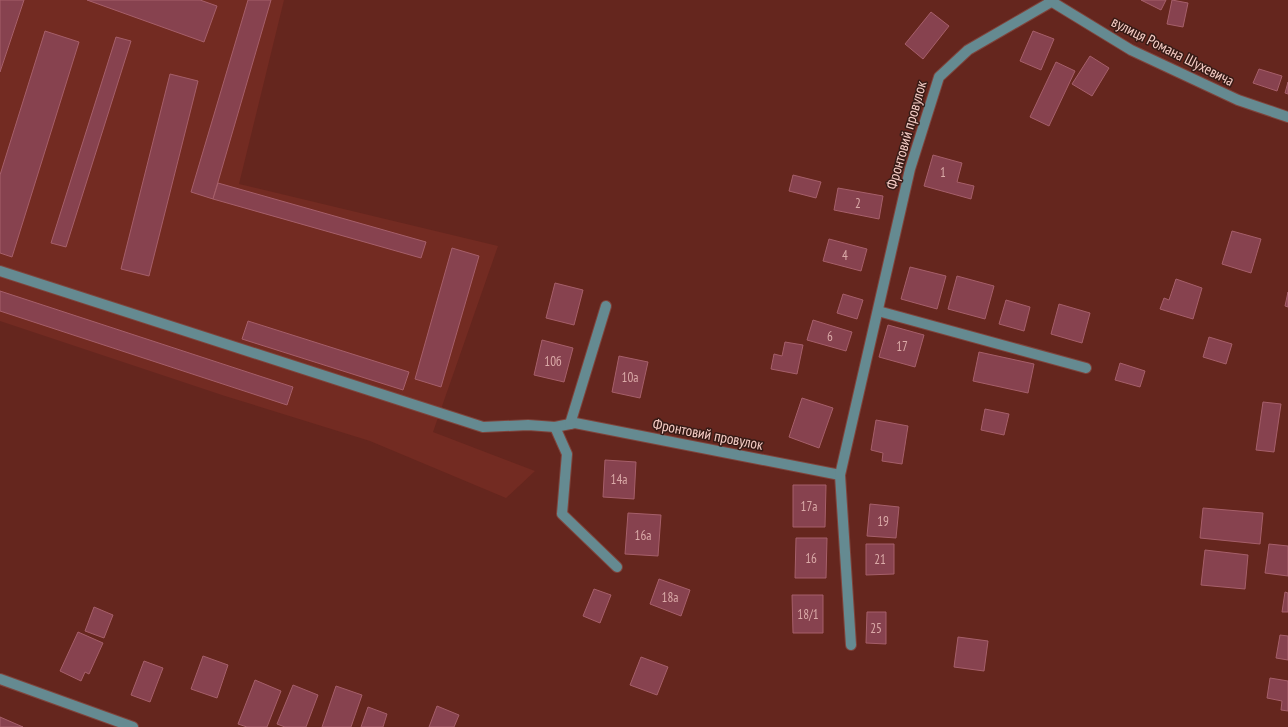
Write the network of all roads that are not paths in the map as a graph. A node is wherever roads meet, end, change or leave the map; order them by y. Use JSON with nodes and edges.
{"nodes":[{"id":1,"x":1050,"y":1,"type":"edge"},
{"id":2,"x":1288,"y":117,"type":"edge"},
{"id":3,"x":0,"y":271,"type":"edge"},
{"id":4,"x":606,"y":306,"type":"dead end"},
{"id":5,"x":878,"y":311,"type":"junction"},
{"id":6,"x":1086,"y":368,"type":"dead end"},
{"id":7,"x":570,"y":424,"type":"junction"},
{"id":8,"x":555,"y":427,"type":"junction"},
{"id":9,"x":840,"y":475,"type":"junction"},
{"id":10,"x":617,"y":567,"type":"dead end"},
{"id":11,"x":851,"y":645,"type":"dead end"},
{"id":12,"x":0,"y":679,"type":"edge"},
{"id":13,"x":133,"y":727,"type":"edge"}],
"edges":[{"from":1,"to":2,"type":"street","name":"вулиця Романа Шухевича"},
{"from":1,"to":5,"type":"street","name":"Фронтовий провулок"},
{"from":3,"to":8,"type":"street","name":"Фронтовий провулок"},
{"from":4,"to":7,"type":"street"},
{"from":5,"to":6,"type":"street"},
{"from":5,"to":9,"type":"street","name":"Фронтовий провулок"},
{"from":7,"to":8,"type":"street","name":"Фронтовий провулок"},
{"from":7,"to":9,"type":"street","name":"Фронтовий провулок"},
{"from":8,"to":10,"type":"street"},
{"from":9,"to":11,"type":"street","name":"Фронтовий провулок"},
{"from":12,"to":13,"type":"street"}]}
